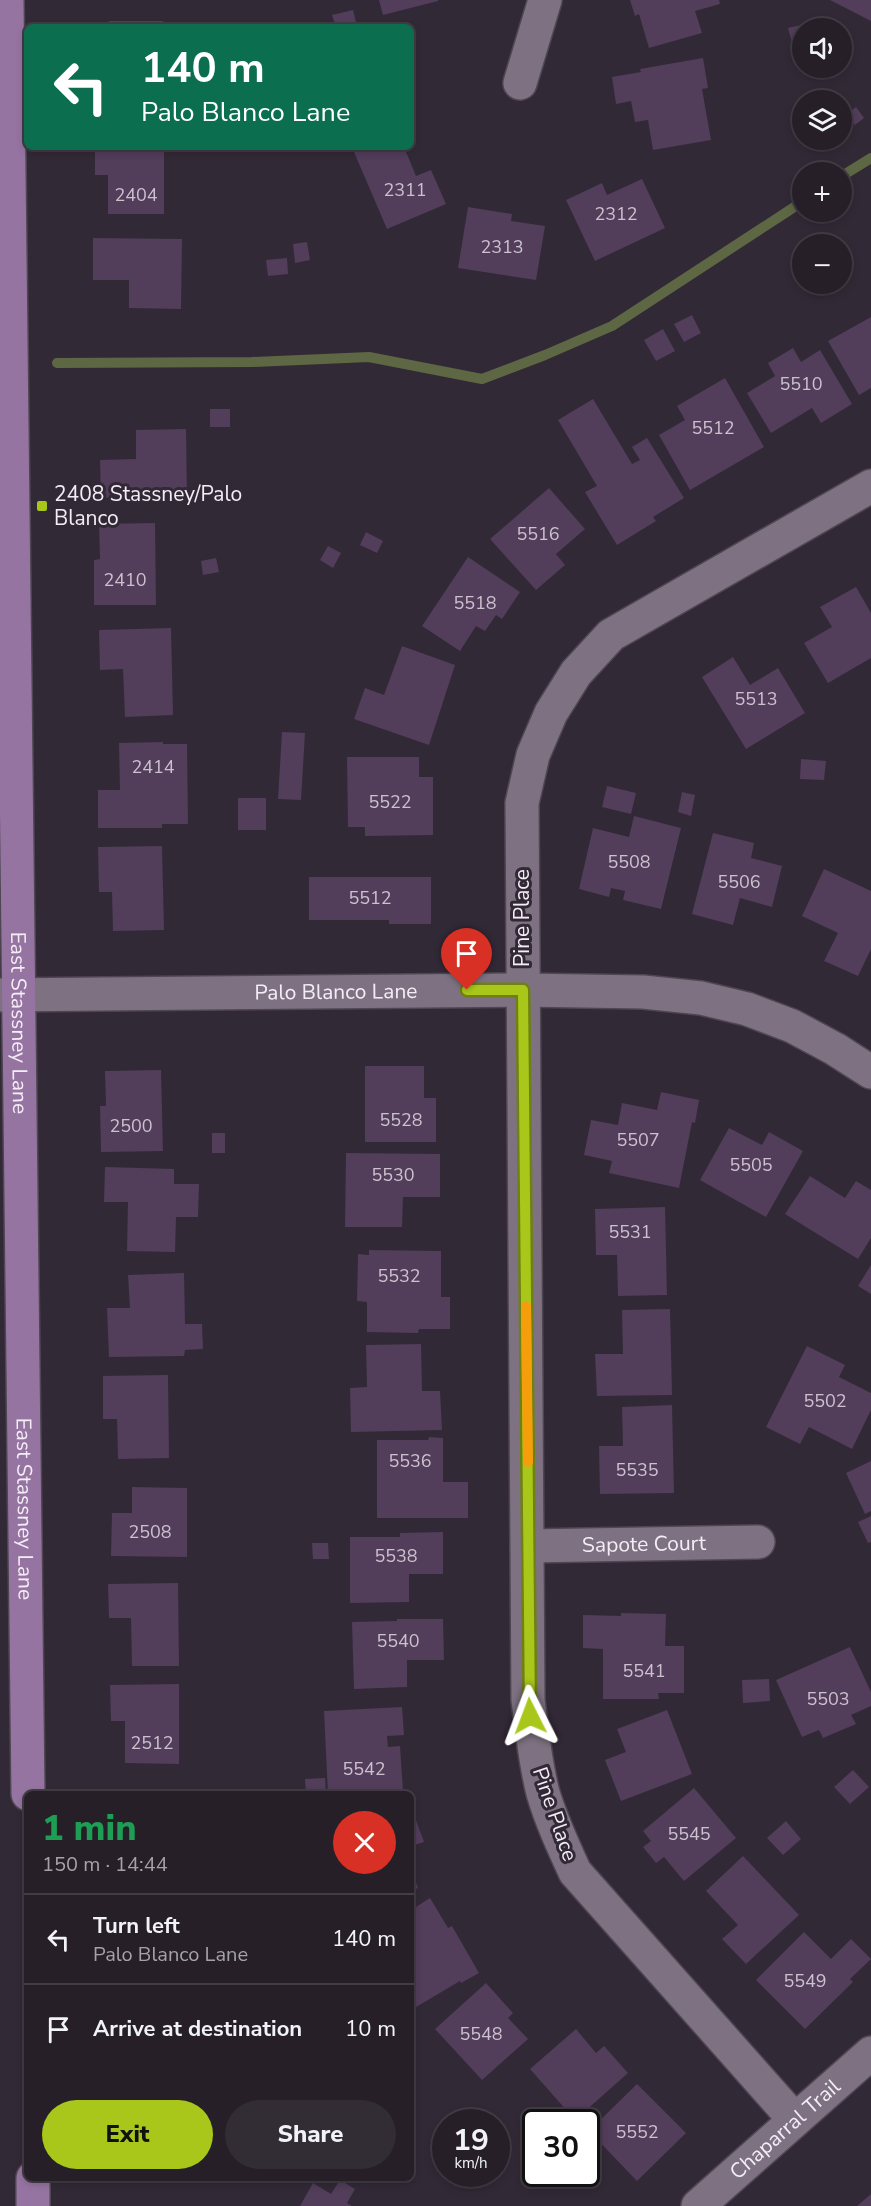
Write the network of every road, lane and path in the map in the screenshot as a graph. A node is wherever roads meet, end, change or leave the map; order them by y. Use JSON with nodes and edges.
{"nodes":[{"id":1,"x":7,"y":0,"type":"edge"},
{"id":2,"x":545,"y":0,"type":"edge"},
{"id":3,"x":520,"y":83,"type":"dead end"},
{"id":4,"x":871,"y":486,"type":"edge"},
{"id":5,"x":523,"y":990,"type":"junction"},
{"id":6,"x":9,"y":995,"type":"edge"},
{"id":7,"x":871,"y":1072,"type":"edge"},
{"id":8,"x":758,"y":1542,"type":"dead end"},
{"id":9,"x":528,"y":1546,"type":"junction"},
{"id":10,"x":28,"y":1791,"type":"edge"},
{"id":11,"x":871,"y":2053,"type":"edge"},
{"id":12,"x":795,"y":2120,"type":"junction"},
{"id":13,"x":33,"y":2181,"type":"edge"},
{"id":14,"x":33,"y":2206,"type":"edge"},
{"id":15,"x":698,"y":2206,"type":"edge"}],
"edges":[{"from":1,"to":6,"type":"main road","name":"East Stassney Lane"},
{"from":2,"to":3,"type":"street"},
{"from":4,"to":5,"type":"street","name":"Pine Place"},
{"from":5,"to":6,"type":"street","name":"Palo Blanco Lane"},
{"from":5,"to":7,"type":"street","name":"Palo Blanco Lane"},
{"from":5,"to":9,"type":"street","name":"Pine Place"},
{"from":6,"to":10,"type":"main road","name":"East Stassney Lane"},
{"from":8,"to":9,"type":"street","name":"Sapote Court"},
{"from":9,"to":12,"type":"street","name":"Pine Place"},
{"from":11,"to":12,"type":"street","name":"Chaparral Trail"},
{"from":12,"to":15,"type":"street","name":"Chaparral Trail"},
{"from":13,"to":14,"type":"main road"}]}
